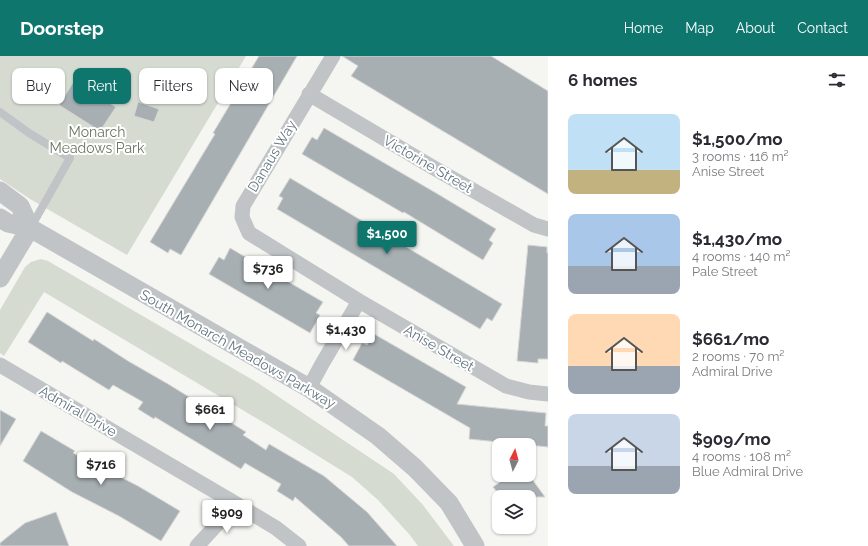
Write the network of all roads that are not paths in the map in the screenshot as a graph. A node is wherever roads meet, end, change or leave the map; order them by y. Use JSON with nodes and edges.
{"nodes":[{"id":1,"x":333,"y":56,"type":"edge"},
{"id":2,"x":309,"y":94,"type":"junction"},
{"id":3,"x":0,"y":112,"type":"edge"},
{"id":4,"x":0,"y":191,"type":"edge"},
{"id":5,"x":242,"y":217,"type":"joint"},
{"id":6,"x":0,"y":218,"type":"edge"},
{"id":7,"x":30,"y":228,"type":"junction"},
{"id":8,"x":548,"y":229,"type":"edge"},
{"id":9,"x":0,"y":278,"type":"edge"},
{"id":10,"x":359,"y":301,"type":"junction"},
{"id":11,"x":0,"y":365,"type":"edge"},
{"id":12,"x":310,"y":388,"type":"junction"},
{"id":13,"x":548,"y":394,"type":"edge"},
{"id":14,"x":233,"y":502,"type":"junction"},
{"id":15,"x":197,"y":546,"type":"edge"},
{"id":16,"x":299,"y":546,"type":"edge"},
{"id":17,"x":475,"y":546,"type":"edge"}],
"edges":[{"from":1,"to":2,"type":"street","name":"Danaus Way"},
{"from":2,"to":5,"type":"street","name":"Danaus Way"},
{"from":2,"to":8,"type":"street","name":"Victorine Street"},
{"from":3,"to":7,"type":"lane"},
{"from":4,"to":7,"type":"street"},
{"from":5,"to":10,"type":"street","name":"Anise Street"},
{"from":6,"to":7,"type":"street","name":"South Monarch Meadows Parkway"},
{"from":7,"to":9,"type":"street"},
{"from":7,"to":12,"type":"street","name":"South Monarch Meadows Parkway"},
{"from":10,"to":12,"type":"street"},
{"from":10,"to":13,"type":"street","name":"Anise Street"},
{"from":11,"to":14,"type":"street","name":"Admiral Drive"},
{"from":12,"to":17,"type":"street","name":"South Monarch Meadows Parkway"},
{"from":14,"to":15,"type":"street"},
{"from":14,"to":16,"type":"street","name":"Admiral Drive"}]}
